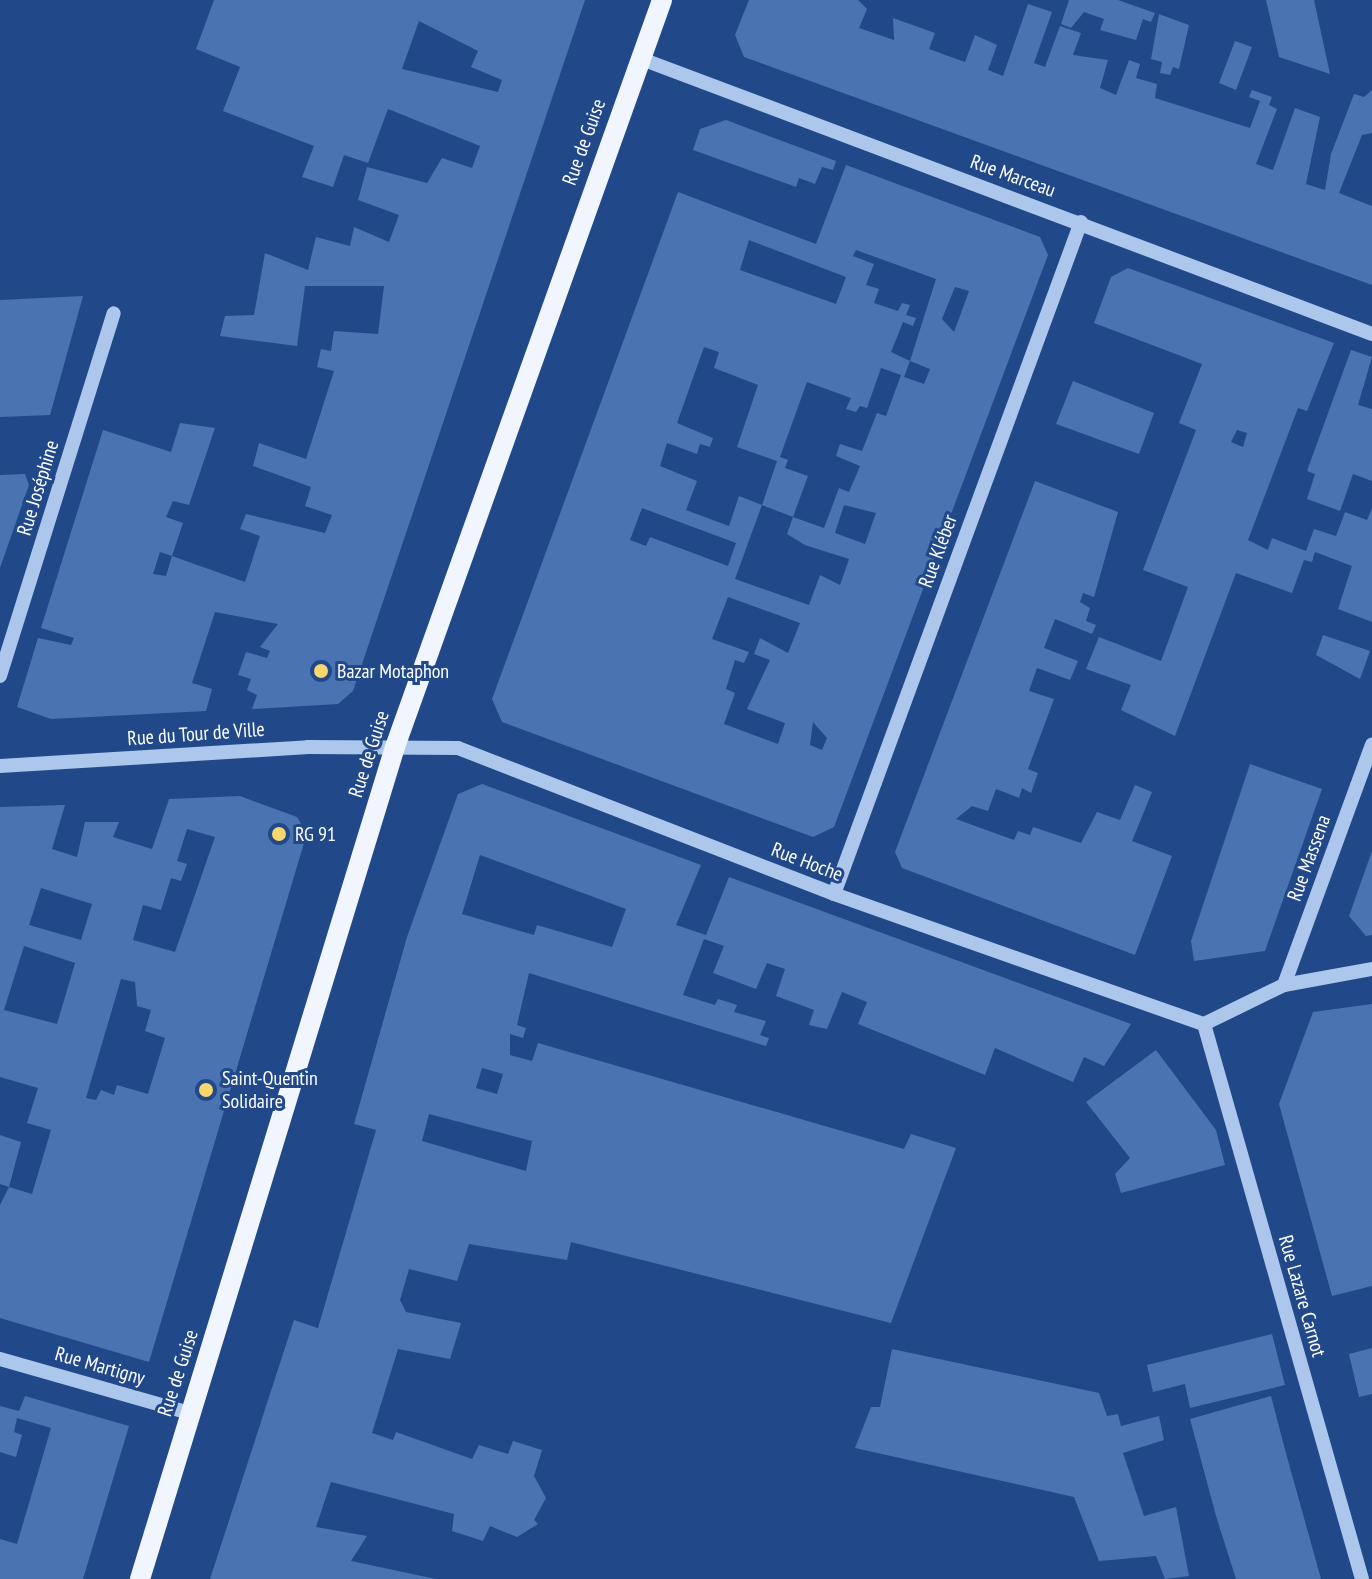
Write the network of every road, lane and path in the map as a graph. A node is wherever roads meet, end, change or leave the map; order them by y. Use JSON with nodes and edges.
{"nodes":[{"id":1,"x":662,"y":0,"type":"edge"},
{"id":2,"x":639,"y":58,"type":"junction"},
{"id":3,"x":1081,"y":222,"type":"junction"},
{"id":4,"x":114,"y":313,"type":"dead end"},
{"id":5,"x":1372,"y":334,"type":"edge"},
{"id":6,"x":0,"y":676,"type":"edge"},
{"id":7,"x":1372,"y":745,"type":"edge"},
{"id":8,"x":395,"y":747,"type":"junction"},
{"id":9,"x":0,"y":766,"type":"edge"},
{"id":10,"x":834,"y":894,"type":"junction"},
{"id":11,"x":1372,"y":969,"type":"edge"},
{"id":12,"x":1284,"y":985,"type":"junction"},
{"id":13,"x":1204,"y":1024,"type":"junction"},
{"id":14,"x":0,"y":1359,"type":"edge"},
{"id":15,"x":189,"y":1413,"type":"junction"},
{"id":16,"x":140,"y":1579,"type":"edge"},
{"id":17,"x":1362,"y":1579,"type":"edge"}],
"edges":[{"from":1,"to":2,"type":"main road","name":"Rue de Guise"},
{"from":2,"to":3,"type":"street","name":"Rue Marceau"},
{"from":2,"to":8,"type":"main road","name":"Rue de Guise"},
{"from":3,"to":5,"type":"street","name":"Rue Marceau"},
{"from":3,"to":10,"type":"street","name":"Rue Kléber"},
{"from":4,"to":6,"type":"street","name":"Rue Joséphine"},
{"from":7,"to":12,"type":"street","name":"Rue Massena"},
{"from":8,"to":9,"type":"street","name":"Rue du Tour de Ville"},
{"from":8,"to":10,"type":"street","name":"Rue Hoche"},
{"from":8,"to":15,"type":"main road","name":"Rue de Guise"},
{"from":10,"to":13,"type":"street","name":"Rue Hoche"},
{"from":11,"to":12,"type":"street"},
{"from":12,"to":13,"type":"street"},
{"from":13,"to":17,"type":"street","name":"Rue Lazare Carnot"},
{"from":14,"to":15,"type":"street","name":"Rue Martigny"},
{"from":15,"to":16,"type":"main road","name":"Rue de Guise"}]}
